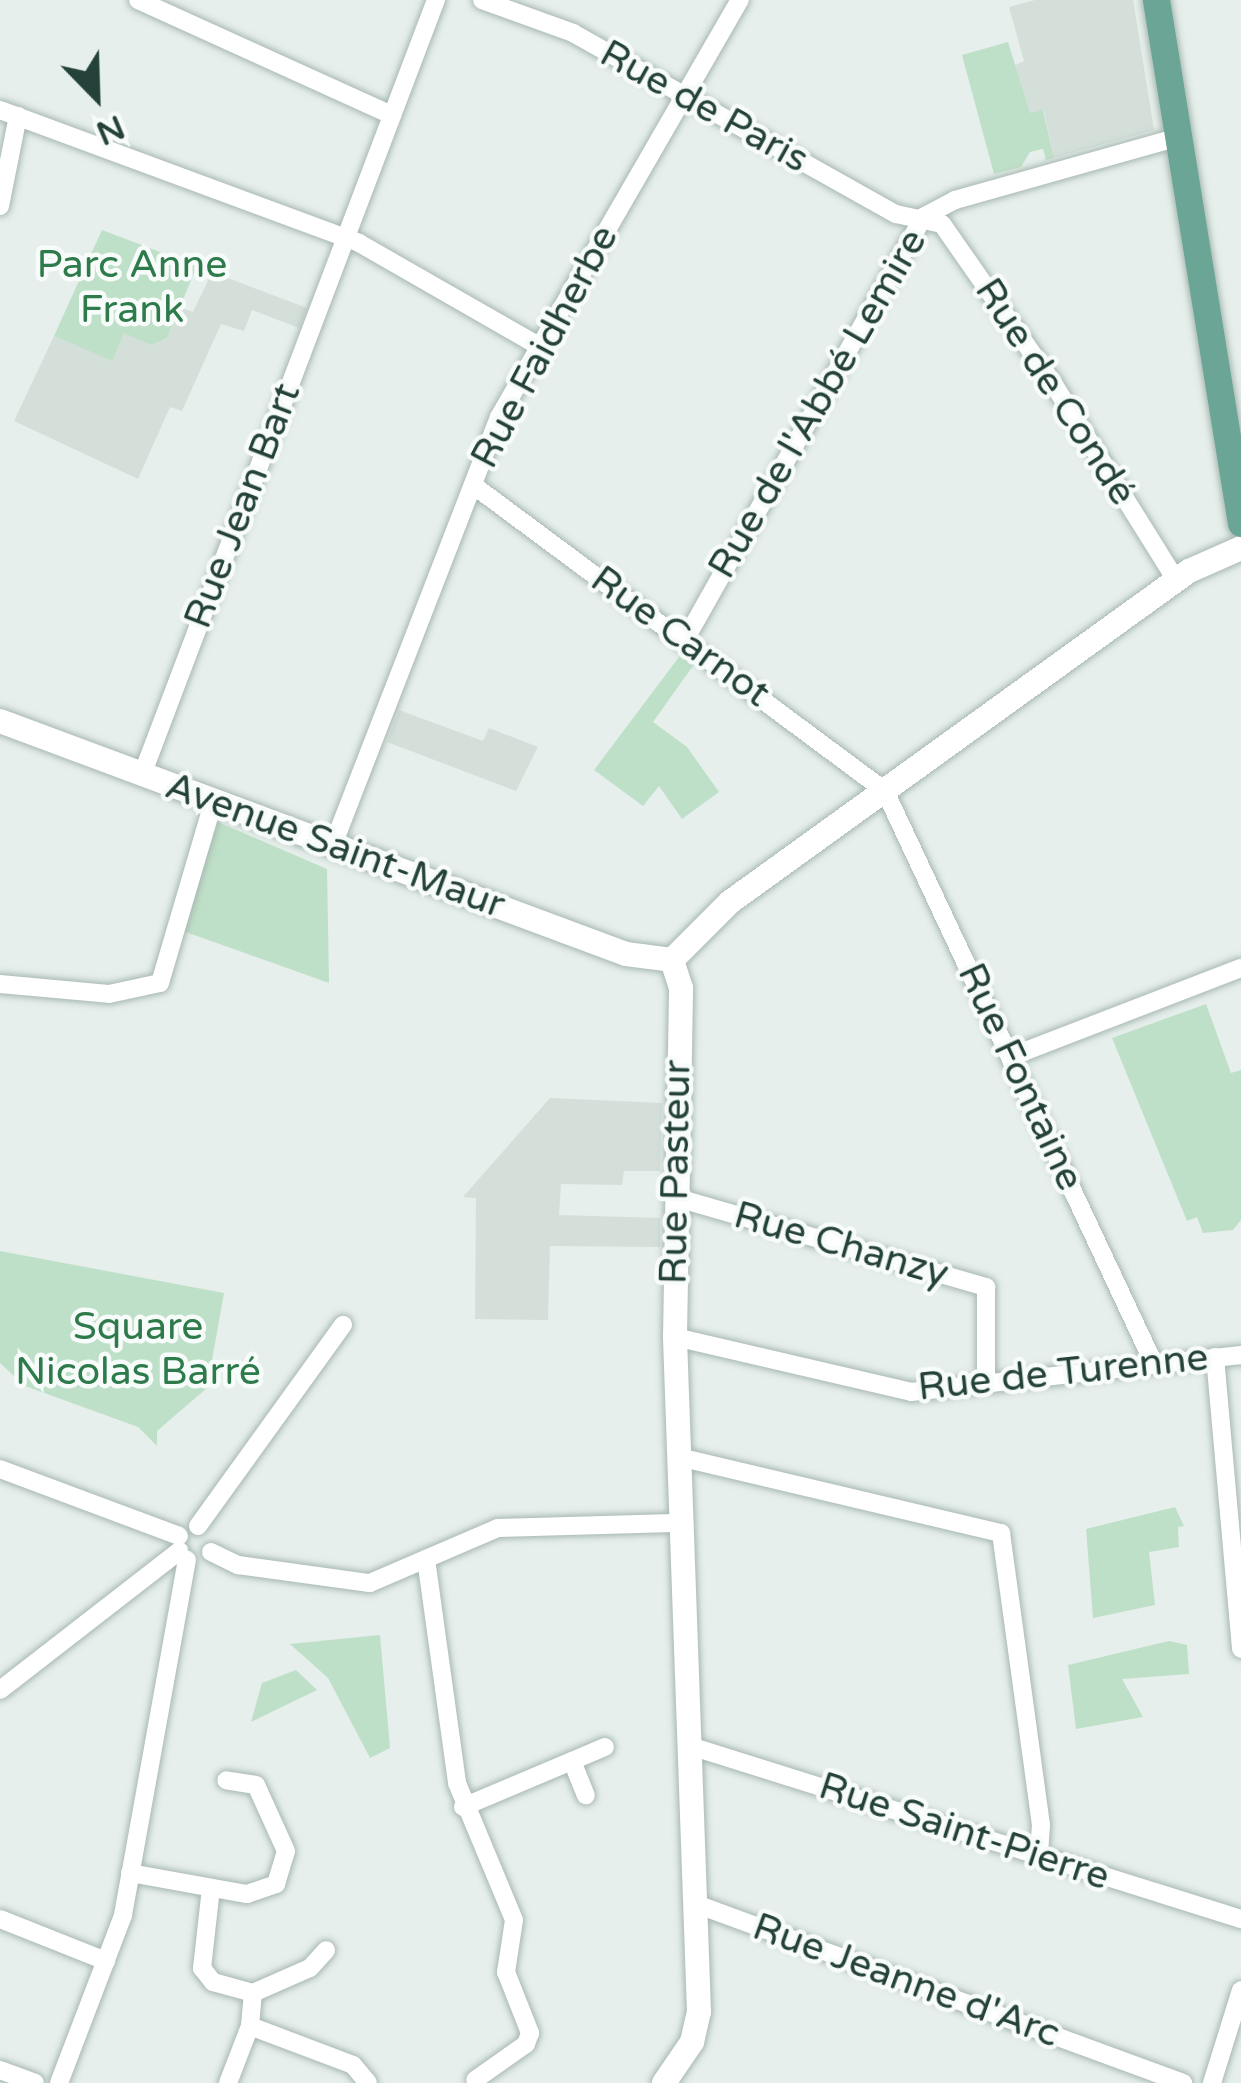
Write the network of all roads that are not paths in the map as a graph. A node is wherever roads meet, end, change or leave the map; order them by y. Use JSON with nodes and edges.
{"nodes":[{"id":1,"x":138,"y":0,"type":"edge"},
{"id":2,"x":436,"y":0,"type":"edge"},
{"id":3,"x":482,"y":0,"type":"edge"},
{"id":4,"x":740,"y":0,"type":"edge"},
{"id":5,"x":1156,"y":0,"type":"edge"},
{"id":6,"x":683,"y":95,"type":"junction"},
{"id":7,"x":9,"y":113,"type":"edge"},
{"id":8,"x":392,"y":115,"type":"junction"},
{"id":9,"x":1182,"y":136,"type":"junction"},
{"id":10,"x":0,"y":206,"type":"edge"},
{"id":11,"x":923,"y":217,"type":"junction"},
{"id":12,"x":345,"y":238,"type":"junction"},
{"id":13,"x":539,"y":346,"type":"junction"},
{"id":14,"x":1228,"y":406,"type":"junction"},
{"id":15,"x":1240,"y":442,"type":"edge"},
{"id":16,"x":473,"y":485,"type":"junction"},
{"id":17,"x":1241,"y":523,"type":"edge"},
{"id":18,"x":1241,"y":548,"type":"edge"},
{"id":19,"x":1176,"y":580,"type":"junction"},
{"id":20,"x":685,"y":640,"type":"junction"},
{"id":21,"x":0,"y":722,"type":"edge"},
{"id":22,"x":142,"y":775,"type":"junction"},
{"id":23,"x":885,"y":791,"type":"junction"},
{"id":24,"x":214,"y":800,"type":"junction"},
{"id":25,"x":333,"y":845,"type":"junction"},
{"id":26,"x":672,"y":960,"type":"junction"},
{"id":27,"x":1241,"y":968,"type":"edge"},
{"id":28,"x":0,"y":984,"type":"edge"},
{"id":29,"x":1010,"y":1057,"type":"junction"},
{"id":30,"x":674,"y":1197,"type":"junction"},
{"id":31,"x":343,"y":1325,"type":"dead end"},
{"id":32,"x":675,"y":1337,"type":"junction"},
{"id":33,"x":1241,"y":1354,"type":"edge"},
{"id":34,"x":1215,"y":1358,"type":"junction"},
{"id":35,"x":1154,"y":1364,"type":"junction"},
{"id":36,"x":986,"y":1384,"type":"junction"},
{"id":37,"x":679,"y":1456,"type":"junction"},
{"id":38,"x":0,"y":1469,"type":"edge"},
{"id":39,"x":682,"y":1523,"type":"junction"},
{"id":40,"x":198,"y":1526,"type":"junction"},
{"id":41,"x":181,"y":1549,"type":"junction"},
{"id":42,"x":211,"y":1552,"type":"junction"},
{"id":43,"x":1237,"y":1554,"type":"edge"},
{"id":44,"x":426,"y":1558,"type":"junction"},
{"id":45,"x":1241,"y":1649,"type":"edge"},
{"id":46,"x":0,"y":1690,"type":"edge"},
{"id":47,"x":687,"y":1744,"type":"junction"},
{"id":48,"x":605,"y":1747,"type":"dead end"},
{"id":49,"x":572,"y":1761,"type":"junction"},
{"id":50,"x":226,"y":1780,"type":"dead end"},
{"id":51,"x":586,"y":1795,"type":"dead end"},
{"id":52,"x":464,"y":1808,"type":"junction"},
{"id":53,"x":1039,"y":1856,"type":"junction"},
{"id":54,"x":130,"y":1874,"type":"junction"},
{"id":55,"x":212,"y":1888,"type":"junction"},
{"id":56,"x":696,"y":1904,"type":"junction"},
{"id":57,"x":0,"y":1919,"type":"edge"},
{"id":58,"x":1241,"y":1919,"type":"edge"},
{"id":59,"x":326,"y":1950,"type":"dead end"},
{"id":60,"x":508,"y":1957,"type":"junction"},
{"id":61,"x":106,"y":1960,"type":"junction"},
{"id":62,"x":488,"y":1978,"type":"dead end"},
{"id":63,"x":1241,"y":1990,"type":"edge"},
{"id":64,"x":253,"y":1993,"type":"junction"},
{"id":65,"x":250,"y":2026,"type":"junction"},
{"id":66,"x":0,"y":2070,"type":"edge"},
{"id":67,"x":471,"y":2079,"type":"edge"},
{"id":68,"x":34,"y":2083,"type":"edge"},
{"id":69,"x":59,"y":2083,"type":"edge"},
{"id":70,"x":228,"y":2083,"type":"edge"},
{"id":71,"x":368,"y":2083,"type":"edge"},
{"id":72,"x":664,"y":2083,"type":"edge"},
{"id":73,"x":1183,"y":2083,"type":"edge"},
{"id":74,"x":1212,"y":2083,"type":"edge"}],
"edges":[{"from":1,"to":8,"type":"street"},
{"from":2,"to":8,"type":"street","name":"Rue Jean Bart"},
{"from":3,"to":6,"type":"street","name":"Rue de Paris"},
{"from":4,"to":6,"type":"street","name":"Rue Faidherbe"},
{"from":5,"to":9,"type":"main road"},
{"from":6,"to":11,"type":"street","name":"Rue de Paris"},
{"from":6,"to":13,"type":"street","name":"Rue Faidherbe"},
{"from":7,"to":10,"type":"street"},
{"from":7,"to":12,"type":"street"},
{"from":8,"to":12,"type":"street","name":"Rue Jean Bart"},
{"from":9,"to":11,"type":"street","name":"Rue de l'Abbé Lemire"},
{"from":9,"to":14,"type":"main road"},
{"from":11,"to":19,"type":"street","name":"Rue de Condé"},
{"from":11,"to":20,"type":"street","name":"Rue de l'Abbé Lemire"},
{"from":12,"to":13,"type":"street"},
{"from":12,"to":22,"type":"street","name":"Rue Jean Bart"},
{"from":13,"to":16,"type":"street","name":"Rue Faidherbe"},
{"from":14,"to":15,"type":"main road"},
{"from":14,"to":17,"type":"main road"},
{"from":16,"to":20,"type":"street","name":"Rue Carnot"},
{"from":16,"to":25,"type":"street","name":"Rue Faidherbe"},
{"from":18,"to":19,"type":"street"},
{"from":19,"to":23,"type":"street"},
{"from":20,"to":23,"type":"street","name":"Rue Carnot"},
{"from":21,"to":22,"type":"street","name":"Avenue Saint-Maur"},
{"from":22,"to":24,"type":"street","name":"Avenue Saint-Maur"},
{"from":23,"to":26,"type":"street"},
{"from":23,"to":29,"type":"street","name":"Rue Fontaine"},
{"from":24,"to":25,"type":"street","name":"Avenue Saint-Maur"},
{"from":24,"to":28,"type":"street"},
{"from":25,"to":26,"type":"street","name":"Avenue Saint-Maur"},
{"from":26,"to":30,"type":"street","name":"Rue Pasteur"},
{"from":27,"to":29,"type":"street"},
{"from":29,"to":35,"type":"street","name":"Rue Fontaine"},
{"from":30,"to":32,"type":"street","name":"Rue Pasteur"},
{"from":30,"to":36,"type":"street","name":"Rue Chanzy"},
{"from":31,"to":40,"type":"street"},
{"from":32,"to":36,"type":"street","name":"Rue de Turenne"},
{"from":32,"to":37,"type":"street","name":"Rue Pasteur"},
{"from":33,"to":34,"type":"street","name":"Rue de Turenne"},
{"from":34,"to":35,"type":"street","name":"Rue de Turenne"},
{"from":34,"to":43,"type":"street"},
{"from":35,"to":36,"type":"street","name":"Rue de Turenne"},
{"from":37,"to":39,"type":"street","name":"Rue Pasteur"},
{"from":37,"to":53,"type":"street"},
{"from":38,"to":41,"type":"street"},
{"from":39,"to":44,"type":"street"},
{"from":39,"to":47,"type":"street","name":"Rue Pasteur"},
{"from":40,"to":41,"type":"street"},
{"from":40,"to":42,"type":"street"},
{"from":41,"to":42,"type":"street"},
{"from":41,"to":46,"type":"street"},
{"from":41,"to":54,"type":"street"},
{"from":42,"to":44,"type":"street"},
{"from":43,"to":45,"type":"street"},
{"from":44,"to":52,"type":"street"},
{"from":47,"to":53,"type":"street","name":"Rue Saint-Pierre"},
{"from":47,"to":56,"type":"street","name":"Rue Pasteur"},
{"from":48,"to":49,"type":"street"},
{"from":49,"to":51,"type":"street"},
{"from":49,"to":52,"type":"street"},
{"from":50,"to":55,"type":"street"},
{"from":52,"to":60,"type":"street"},
{"from":53,"to":58,"type":"street","name":"Rue Saint-Pierre"},
{"from":54,"to":55,"type":"street"},
{"from":54,"to":61,"type":"street"},
{"from":55,"to":64,"type":"street"},
{"from":56,"to":72,"type":"street","name":"Rue Pasteur"},
{"from":56,"to":73,"type":"street","name":"Rue Jeanne d'Arc"},
{"from":57,"to":61,"type":"street"},
{"from":59,"to":64,"type":"street"},
{"from":60,"to":62,"type":"street"},
{"from":60,"to":67,"type":"street"},
{"from":61,"to":69,"type":"street"},
{"from":63,"to":74,"type":"street"},
{"from":64,"to":65,"type":"street"},
{"from":65,"to":70,"type":"street"},
{"from":65,"to":71,"type":"street"},
{"from":66,"to":68,"type":"street"}]}
